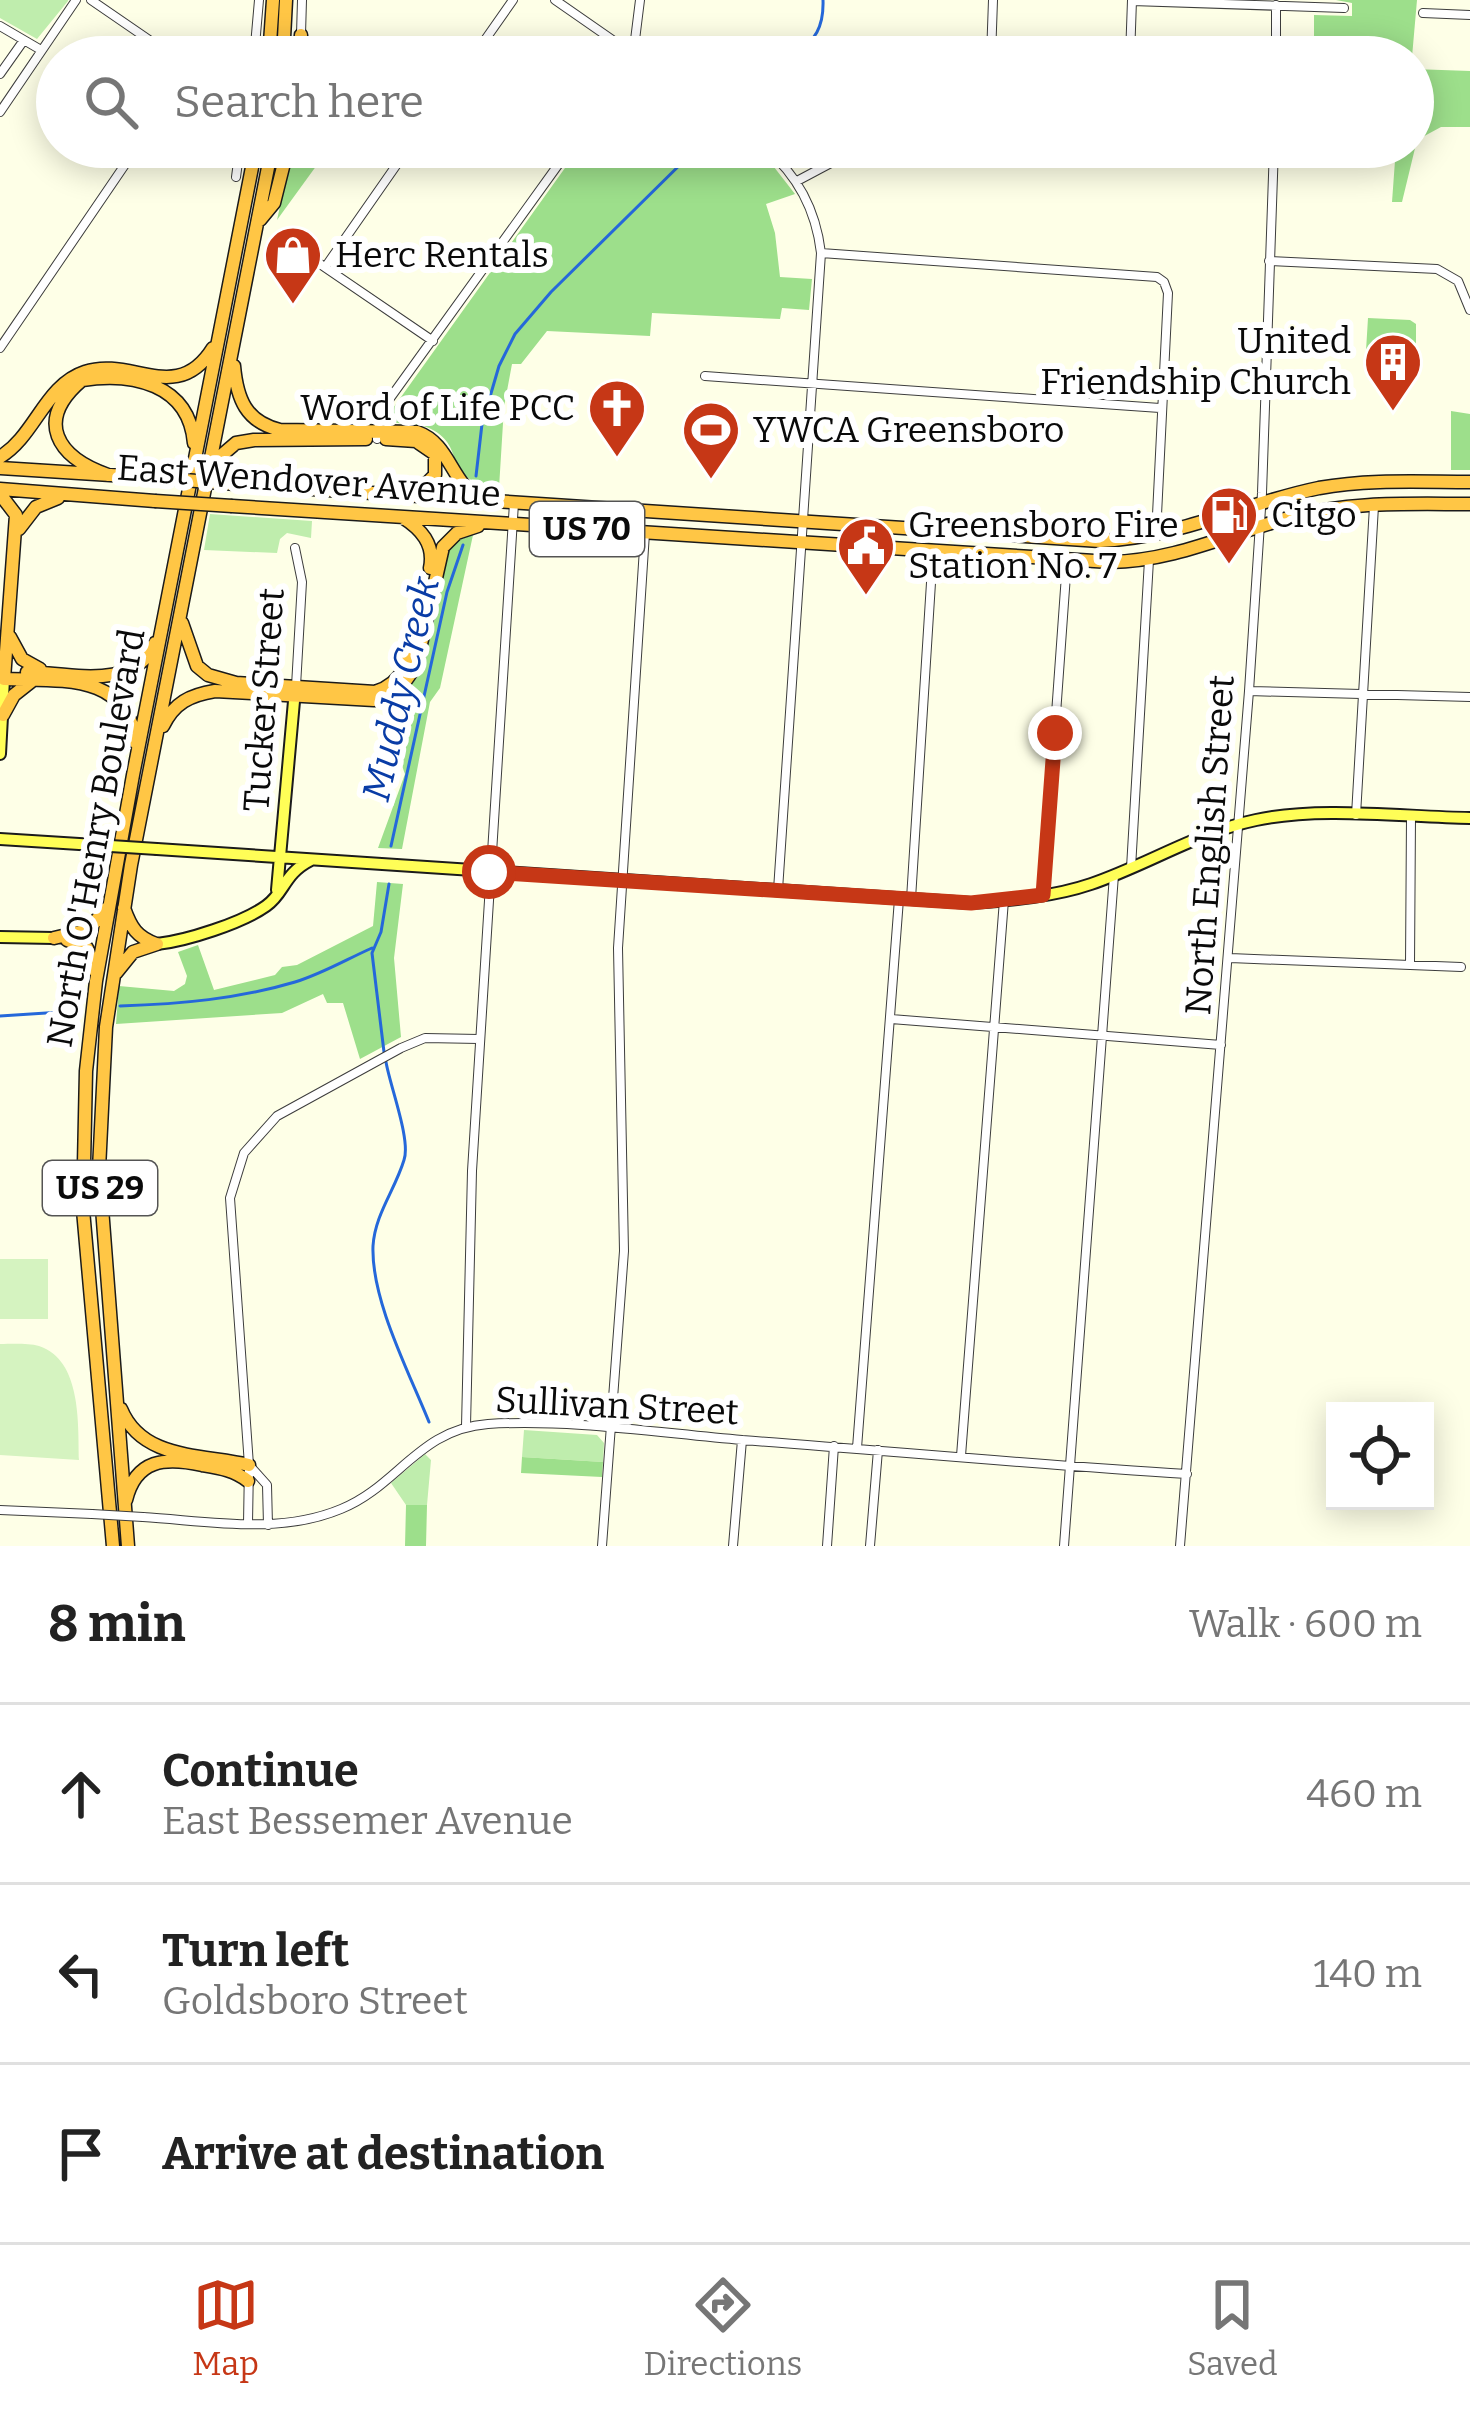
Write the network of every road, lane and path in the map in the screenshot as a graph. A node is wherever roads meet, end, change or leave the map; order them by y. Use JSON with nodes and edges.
{"nodes":[{"id":1,"x":76,"y":0,"type":"edge"},
{"id":2,"x":92,"y":0,"type":"edge"},
{"id":3,"x":259,"y":0,"type":"edge"},
{"id":4,"x":273,"y":0,"type":"edge"},
{"id":5,"x":286,"y":0,"type":"edge"},
{"id":6,"x":302,"y":0,"type":"edge"},
{"id":7,"x":513,"y":0,"type":"edge"},
{"id":8,"x":555,"y":0,"type":"edge"},
{"id":9,"x":640,"y":0,"type":"edge"},
{"id":10,"x":993,"y":0,"type":"edge"},
{"id":11,"x":1132,"y":1,"type":"edge"},
{"id":12,"x":1276,"y":2,"type":"edge"},
{"id":13,"x":1345,"y":8,"type":"dead end"},
{"id":14,"x":1424,"y":13,"type":"dead end"},
{"id":15,"x":1470,"y":15,"type":"edge"},
{"id":16,"x":0,"y":26,"type":"edge"},
{"id":17,"x":301,"y":35,"type":"edge"},
{"id":18,"x":51,"y":36,"type":"edge"},
{"id":19,"x":144,"y":36,"type":"edge"},
{"id":20,"x":256,"y":36,"type":"edge"},
{"id":21,"x":270,"y":36,"type":"edge"},
{"id":22,"x":285,"y":36,"type":"edge"},
{"id":23,"x":487,"y":36,"type":"edge"},
{"id":24,"x":606,"y":36,"type":"edge"},
{"id":25,"x":636,"y":36,"type":"edge"},
{"id":26,"x":992,"y":36,"type":"edge"},
{"id":27,"x":1131,"y":36,"type":"edge"},
{"id":28,"x":1276,"y":36,"type":"edge"},
{"id":29,"x":24,"y":40,"type":"junction"},
{"id":30,"x":36,"y":47,"type":"edge"},
{"id":31,"x":36,"y":58,"type":"edge"},
{"id":32,"x":0,"y":74,"type":"edge"},
{"id":33,"x":0,"y":112,"type":"edge"},
{"id":34,"x":123,"y":168,"type":"edge"},
{"id":35,"x":237,"y":168,"type":"edge"},
{"id":36,"x":252,"y":168,"type":"edge"},
{"id":37,"x":268,"y":168,"type":"edge"},
{"id":38,"x":283,"y":168,"type":"edge"},
{"id":39,"x":394,"y":168,"type":"edge"},
{"id":40,"x":556,"y":168,"type":"edge"},
{"id":41,"x":784,"y":168,"type":"edge"},
{"id":42,"x":821,"y":168,"type":"edge"},
{"id":43,"x":1273,"y":168,"type":"edge"},
{"id":44,"x":236,"y":177,"type":"dead end"},
{"id":45,"x":796,"y":181,"type":"junction"},
{"id":46,"x":259,"y":220,"type":"junction"},
{"id":47,"x":279,"y":236,"type":"dead end"},
{"id":48,"x":821,"y":253,"type":"junction"},
{"id":49,"x":1269,"y":261,"type":"junction"},
{"id":50,"x":326,"y":266,"type":"junction"},
{"id":51,"x":1470,"y":310,"type":"edge"},
{"id":52,"x":433,"y":340,"type":"junction"},
{"id":53,"x":217,"y":342,"type":"junction"},
{"id":54,"x":0,"y":348,"type":"edge"},
{"id":55,"x":232,"y":349,"type":"junction"},
{"id":56,"x":705,"y":376,"type":"dead end"},
{"id":57,"x":813,"y":384,"type":"junction"},
{"id":58,"x":1160,"y":408,"type":"junction"},
{"id":59,"x":377,"y":435,"type":"junction"},
{"id":60,"x":195,"y":455,"type":"junction"},
{"id":61,"x":0,"y":457,"type":"edge"},
{"id":62,"x":208,"y":467,"type":"junction"},
{"id":63,"x":0,"y":468,"type":"edge"},
{"id":64,"x":108,"y":475,"type":"junction"},
{"id":65,"x":1470,"y":482,"type":"edge"},
{"id":66,"x":0,"y":491,"type":"edge"},
{"id":67,"x":69,"y":495,"type":"junction"},
{"id":68,"x":398,"y":495,"type":"junction"},
{"id":69,"x":488,"y":501,"type":"junction"},
{"id":70,"x":514,"y":503,"type":"junction"},
{"id":71,"x":1470,"y":504,"type":"edge"},
{"id":72,"x":1261,"y":505,"type":"junction"},
{"id":73,"x":1374,"y":505,"type":"junction"},
{"id":74,"x":402,"y":517,"type":"junction"},
{"id":75,"x":492,"y":522,"type":"junction"},
{"id":76,"x":804,"y":522,"type":"junction"},
{"id":77,"x":513,"y":524,"type":"junction"},
{"id":78,"x":1260,"y":526,"type":"junction"},
{"id":79,"x":644,"y":533,"type":"junction"},
{"id":80,"x":15,"y":535,"type":"junction"},
{"id":81,"x":1156,"y":536,"type":"junction"},
{"id":82,"x":802,"y":542,"type":"junction"},
{"id":83,"x":295,"y":548,"type":"dead end"},
{"id":84,"x":933,"y":551,"type":"junction"},
{"id":85,"x":1148,"y":560,"type":"junction"},
{"id":86,"x":1067,"y":561,"type":"junction"},
{"id":87,"x":183,"y":598,"type":"junction"},
{"id":88,"x":162,"y":626,"type":"junction"},
{"id":89,"x":8,"y":634,"type":"junction"},
{"id":90,"x":4,"y":675,"type":"junction"},
{"id":91,"x":40,"y":676,"type":"junction"},
{"id":92,"x":1249,"y":691,"type":"junction"},
{"id":93,"x":295,"y":692,"type":"junction"},
{"id":94,"x":1365,"y":694,"type":"junction"},
{"id":95,"x":1470,"y":698,"type":"edge"},
{"id":96,"x":3,"y":715,"type":"edge"},
{"id":97,"x":154,"y":749,"type":"junction"},
{"id":98,"x":0,"y":754,"type":"edge"},
{"id":99,"x":137,"y":754,"type":"junction"},
{"id":100,"x":1356,"y":816,"type":"junction"},
{"id":101,"x":1412,"y":817,"type":"junction"},
{"id":102,"x":1470,"y":818,"type":"edge"},
{"id":103,"x":1238,"y":824,"type":"junction"},
{"id":104,"x":0,"y":838,"type":"edge"},
{"id":105,"x":280,"y":857,"type":"junction"},
{"id":106,"x":312,"y":859,"type":"junction"},
{"id":107,"x":1130,"y":868,"type":"junction"},
{"id":108,"x":489,"y":872,"type":"junction"},
{"id":109,"x":1114,"y":875,"type":"junction"},
{"id":110,"x":621,"y":879,"type":"junction"},
{"id":111,"x":277,"y":890,"type":"junction"},
{"id":112,"x":778,"y":891,"type":"junction"},
{"id":113,"x":1043,"y":895,"type":"junction"},
{"id":114,"x":905,"y":899,"type":"junction"},
{"id":115,"x":1004,"y":900,"type":"junction"},
{"id":116,"x":117,"y":905,"type":"junction"},
{"id":117,"x":0,"y":937,"type":"edge"},
{"id":118,"x":54,"y":938,"type":"junction"},
{"id":119,"x":158,"y":944,"type":"junction"},
{"id":120,"x":1230,"y":958,"type":"junction"},
{"id":121,"x":1410,"y":964,"type":"junction"},
{"id":122,"x":1461,"y":967,"type":"dead end"},
{"id":123,"x":103,"y":982,"type":"junction"},
{"id":124,"x":891,"y":1019,"type":"junction"},
{"id":125,"x":994,"y":1027,"type":"junction"},
{"id":126,"x":1102,"y":1035,"type":"junction"},
{"id":127,"x":479,"y":1040,"type":"junction"},
{"id":128,"x":1221,"y":1045,"type":"junction"},
{"id":129,"x":116,"y":1392,"type":"junction"},
{"id":130,"x":466,"y":1426,"type":"junction"},
{"id":131,"x":611,"y":1429,"type":"junction"},
{"id":132,"x":742,"y":1439,"type":"junction"},
{"id":133,"x":834,"y":1446,"type":"junction"},
{"id":134,"x":857,"y":1448,"type":"junction"},
{"id":135,"x":878,"y":1450,"type":"junction"},
{"id":136,"x":961,"y":1456,"type":"junction"},
{"id":137,"x":249,"y":1465,"type":"junction"},
{"id":138,"x":1069,"y":1466,"type":"junction"},
{"id":139,"x":1187,"y":1474,"type":"junction"},
{"id":140,"x":248,"y":1481,"type":"junction"},
{"id":141,"x":124,"y":1507,"type":"junction"},
{"id":142,"x":0,"y":1510,"type":"edge"},
{"id":143,"x":248,"y":1523,"type":"junction"},
{"id":144,"x":268,"y":1525,"type":"junction"},
{"id":145,"x":113,"y":1546,"type":"edge"},
{"id":146,"x":128,"y":1546,"type":"edge"},
{"id":147,"x":602,"y":1546,"type":"edge"},
{"id":148,"x":733,"y":1546,"type":"edge"},
{"id":149,"x":827,"y":1546,"type":"edge"},
{"id":150,"x":870,"y":1546,"type":"edge"},
{"id":151,"x":1064,"y":1546,"type":"edge"},
{"id":152,"x":1180,"y":1546,"type":"edge"}],
"edges":[{"from":1,"to":18,"type":"street"},
{"from":2,"to":19,"type":"street"},
{"from":3,"to":20,"type":"street"},
{"from":4,"to":21,"type":"highway"},
{"from":5,"to":22,"type":"highway"},
{"from":6,"to":17,"type":"street"},
{"from":7,"to":23,"type":"street"},
{"from":8,"to":24,"type":"street"},
{"from":9,"to":25,"type":"street"},
{"from":10,"to":26,"type":"street"},
{"from":11,"to":12,"type":"street"},
{"from":11,"to":27,"type":"street"},
{"from":12,"to":13,"type":"street"},
{"from":12,"to":28,"type":"street"},
{"from":14,"to":15,"type":"street"},
{"from":16,"to":29,"type":"street"},
{"from":29,"to":30,"type":"street"},
{"from":29,"to":32,"type":"street"},
{"from":31,"to":33,"type":"street"},
{"from":34,"to":54,"type":"street"},
{"from":35,"to":44,"type":"street"},
{"from":36,"to":53,"type":"highway","name":"North O'Henry Boulevard","number":"US 29"},
{"from":37,"to":46,"type":"highway","name":"North O'Henry Boulevard","number":"US 29"},
{"from":38,"to":46,"type":"highway"},
{"from":39,"to":50,"type":"street"},
{"from":40,"to":52,"type":"street"},
{"from":41,"to":45,"type":"street"},
{"from":42,"to":45,"type":"street"},
{"from":43,"to":49,"type":"street","name":"North English Street"},
{"from":45,"to":48,"type":"street"},
{"from":46,"to":55,"type":"highway","name":"North O'Henry Boulevard","number":"US 29"},
{"from":47,"to":50,"type":"street"},
{"from":48,"to":57,"type":"street"},
{"from":48,"to":58,"type":"street"},
{"from":49,"to":51,"type":"street"},
{"from":49,"to":72,"type":"street","name":"North English Street"},
{"from":50,"to":52,"type":"street"},
{"from":52,"to":59,"type":"street"},
{"from":53,"to":60,"type":"highway","name":"North O'Henry Boulevard","number":"US 29"},
{"from":53,"to":61,"type":"highway"},
{"from":55,"to":59,"type":"highway"},
{"from":55,"to":62,"type":"highway","name":"North O'Henry Boulevard","number":"US 29"},
{"from":56,"to":57,"type":"street"},
{"from":57,"to":58,"type":"street"},
{"from":57,"to":76,"type":"street"},
{"from":58,"to":81,"type":"street"},
{"from":59,"to":62,"type":"highway"},
{"from":59,"to":68,"type":"highway"},
{"from":59,"to":69,"type":"highway"},
{"from":60,"to":64,"type":"highway"},
{"from":60,"to":88,"type":"highway","name":"North O'Henry Boulevard","number":"US 29"},
{"from":62,"to":87,"type":"highway","name":"North O'Henry Boulevard","number":"US 29"},
{"from":63,"to":64,"type":"highway","name":"East Wendover Avenue","number":"US 70"},
{"from":64,"to":68,"type":"highway","name":"East Wendover Avenue","number":"US 70","bridge":true},
{"from":65,"to":72,"type":"highway","name":"East Wendover Avenue","number":"US 70"},
{"from":66,"to":67,"type":"highway","name":"East Wendover Avenue","number":"US 70"},
{"from":66,"to":80,"type":"highway"},
{"from":67,"to":74,"type":"highway","name":"East Wendover Avenue","number":"US 70","bridge":true},
{"from":67,"to":80,"type":"highway"},
{"from":68,"to":69,"type":"highway","name":"East Wendover Avenue","number":"US 70"},
{"from":69,"to":70,"type":"highway","name":"East Wendover Avenue","number":"US 70"},
{"from":70,"to":76,"type":"highway","name":"East Wendover Avenue","number":"US 70"},
{"from":70,"to":77,"type":"street"},
{"from":71,"to":73,"type":"highway","name":"East Wendover Avenue","number":"US 70"},
{"from":72,"to":78,"type":"street","name":"North English Street"},
{"from":72,"to":81,"type":"highway","name":"East Wendover Avenue","number":"US 70"},
{"from":73,"to":78,"type":"highway","name":"East Wendover Avenue","number":"US 70"},
{"from":73,"to":94,"type":"street"},
{"from":74,"to":75,"type":"highway","name":"East Wendover Avenue","number":"US 70"},
{"from":74,"to":93,"type":"highway"},
{"from":75,"to":77,"type":"highway","name":"East Wendover Avenue","number":"US 70"},
{"from":75,"to":93,"type":"highway"},
{"from":76,"to":81,"type":"highway","name":"East Wendover Avenue","number":"US 70"},
{"from":76,"to":82,"type":"street"},
{"from":77,"to":79,"type":"highway","name":"East Wendover Avenue","number":"US 70"},
{"from":77,"to":108,"type":"street"},
{"from":78,"to":85,"type":"highway","name":"East Wendover Avenue","number":"US 70"},
{"from":78,"to":92,"type":"street","name":"North English Street"},
{"from":79,"to":82,"type":"highway","name":"East Wendover Avenue","number":"US 70"},
{"from":79,"to":110,"type":"street"},
{"from":80,"to":89,"type":"highway"},
{"from":82,"to":84,"type":"highway","name":"East Wendover Avenue","number":"US 70"},
{"from":82,"to":112,"type":"street"},
{"from":83,"to":93,"type":"street","name":"Tucker Street"},
{"from":84,"to":86,"type":"highway","name":"East Wendover Avenue","number":"US 70"},
{"from":84,"to":114,"type":"street"},
{"from":85,"to":86,"type":"highway","name":"East Wendover Avenue","number":"US 70"},
{"from":85,"to":107,"type":"street"},
{"from":86,"to":113,"type":"street"},
{"from":87,"to":93,"type":"highway"},
{"from":87,"to":97,"type":"highway","name":"North O'Henry Boulevard","number":"US 29"},
{"from":88,"to":91,"type":"highway"},
{"from":88,"to":99,"type":"highway","name":"North O'Henry Boulevard","number":"US 29"},
{"from":89,"to":90,"type":"highway"},
{"from":89,"to":91,"type":"highway"},
{"from":90,"to":91,"type":"highway"},
{"from":90,"to":96,"type":"main road"},
{"from":91,"to":96,"type":"highway"},
{"from":91,"to":99,"type":"highway"},
{"from":92,"to":94,"type":"street"},
{"from":92,"to":103,"type":"street","name":"North English Street"},
{"from":93,"to":97,"type":"highway"},
{"from":93,"to":105,"type":"main road","name":"Tucker Street"},
{"from":94,"to":95,"type":"street"},
{"from":94,"to":100,"type":"street"},
{"from":96,"to":98,"type":"main road"},
{"from":97,"to":116,"type":"highway","name":"North O'Henry Boulevard","number":"US 29"},
{"from":99,"to":116,"type":"highway","name":"North O'Henry Boulevard","number":"US 29"},
{"from":100,"to":101,"type":"main road"},
{"from":100,"to":103,"type":"main road"},
{"from":101,"to":102,"type":"main road"},
{"from":101,"to":121,"type":"street"},
{"from":103,"to":107,"type":"main road"},
{"from":103,"to":120,"type":"street","name":"North English Street"},
{"from":104,"to":105,"type":"main road","bridge":true},
{"from":105,"to":106,"type":"main road"},
{"from":105,"to":111,"type":"main road","name":"Tucker Street"},
{"from":106,"to":108,"type":"main road"},
{"from":106,"to":111,"type":"main road"},
{"from":107,"to":109,"type":"main road"},
{"from":108,"to":110,"type":"main road"},
{"from":108,"to":127,"type":"street"},
{"from":109,"to":113,"type":"main road"},
{"from":109,"to":126,"type":"street"},
{"from":110,"to":112,"type":"main road"},
{"from":110,"to":131,"type":"street"},
{"from":111,"to":119,"type":"main road"},
{"from":112,"to":114,"type":"main road"},
{"from":113,"to":115,"type":"main road"},
{"from":114,"to":115,"type":"main road"},
{"from":114,"to":124,"type":"street"},
{"from":115,"to":125,"type":"street"},
{"from":116,"to":118,"type":"highway"},
{"from":116,"to":119,"type":"highway"},
{"from":116,"to":123,"type":"highway","name":"North O'Henry Boulevard","number":"US 29"},
{"from":117,"to":118,"type":"main road"},
{"from":118,"to":123,"type":"highway"},
{"from":119,"to":123,"type":"highway"},
{"from":120,"to":121,"type":"street"},
{"from":120,"to":128,"type":"street","name":"North English Street"},
{"from":121,"to":122,"type":"street"},
{"from":123,"to":129,"type":"highway","name":"North O'Henry Boulevard","number":"US 29"},
{"from":123,"to":145,"type":"highway","name":"North O'Henry Boulevard","number":"US 29"},
{"from":124,"to":125,"type":"street"},
{"from":124,"to":134,"type":"street"},
{"from":125,"to":126,"type":"street"},
{"from":125,"to":136,"type":"street"},
{"from":126,"to":128,"type":"street"},
{"from":126,"to":138,"type":"street"},
{"from":127,"to":130,"type":"street"},
{"from":127,"to":137,"type":"street"},
{"from":128,"to":139,"type":"street","name":"North English Street"},
{"from":129,"to":137,"type":"highway"},
{"from":129,"to":141,"type":"highway","name":"North O'Henry Boulevard","number":"US 29"},
{"from":130,"to":131,"type":"street","name":"Sullivan Street"},
{"from":130,"to":144,"type":"street","name":"Sullivan Street"},
{"from":131,"to":132,"type":"street","name":"Sullivan Street"},
{"from":131,"to":147,"type":"street"},
{"from":132,"to":133,"type":"street","name":"Sullivan Street"},
{"from":132,"to":148,"type":"street"},
{"from":133,"to":134,"type":"street","name":"Sullivan Street"},
{"from":133,"to":149,"type":"street"},
{"from":134,"to":135,"type":"street","name":"Sullivan Street"},
{"from":135,"to":136,"type":"street","name":"Sullivan Street"},
{"from":135,"to":150,"type":"street"},
{"from":136,"to":138,"type":"street","name":"Sullivan Street"},
{"from":137,"to":140,"type":"street"},
{"from":137,"to":144,"type":"street"},
{"from":138,"to":139,"type":"street","name":"Sullivan Street"},
{"from":138,"to":151,"type":"street"},
{"from":139,"to":152,"type":"street","name":"North English Street"},
{"from":140,"to":141,"type":"highway"},
{"from":140,"to":143,"type":"street"},
{"from":141,"to":146,"type":"highway","name":"North O'Henry Boulevard","number":"US 29"},
{"from":142,"to":143,"type":"street","name":"Sullivan Street","bridge":true},
{"from":143,"to":144,"type":"street","name":"Sullivan Street"}]}
